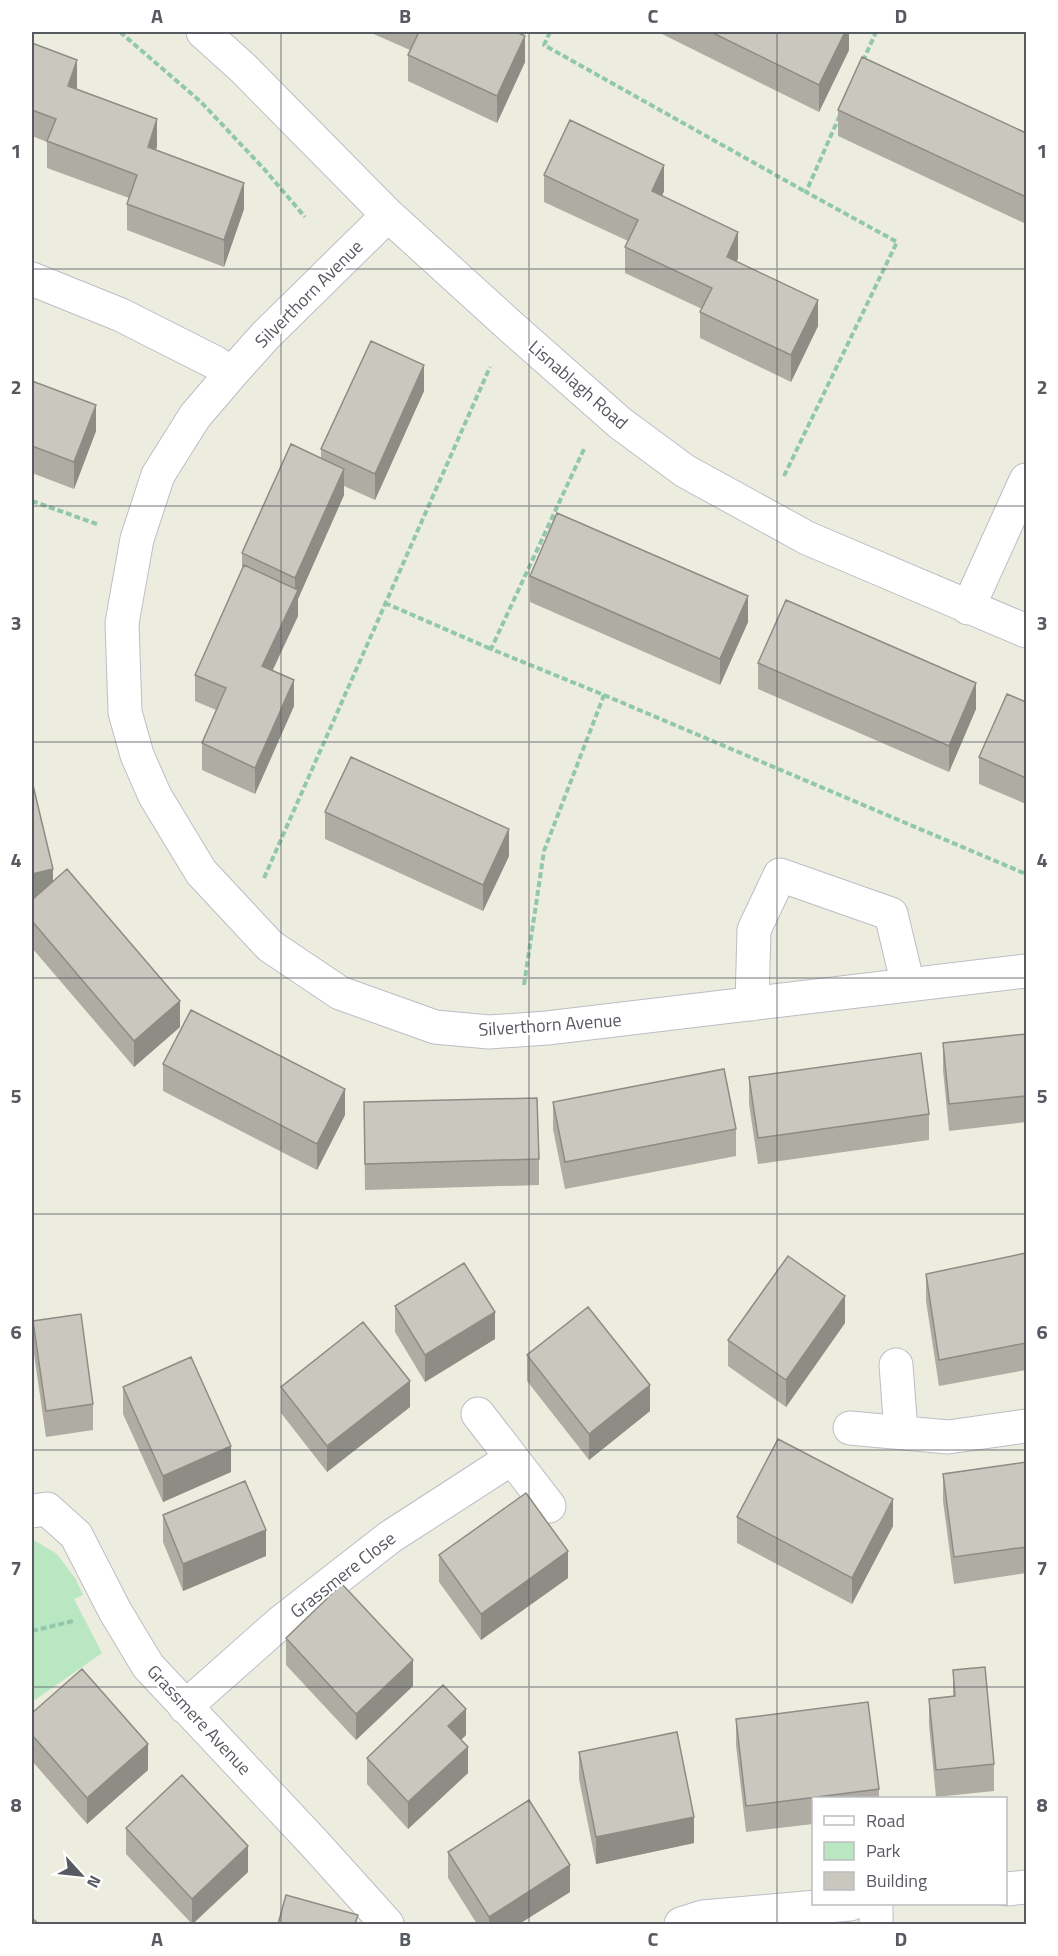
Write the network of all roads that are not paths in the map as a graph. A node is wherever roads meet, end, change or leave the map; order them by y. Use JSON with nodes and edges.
{"nodes":[{"id":1,"x":203,"y":32,"type":"edge"},
{"id":2,"x":388,"y":215,"type":"junction"},
{"id":3,"x":32,"y":279,"type":"edge"},
{"id":4,"x":231,"y":374,"type":"junction"},
{"id":5,"x":1026,"y":480,"type":"edge"},
{"id":6,"x":968,"y":608,"type":"junction"},
{"id":7,"x":1026,"y":632,"type":"edge"},
{"id":8,"x":1026,"y":971,"type":"edge"},
{"id":9,"x":908,"y":985,"type":"junction"},
{"id":10,"x":752,"y":1004,"type":"junction"},
{"id":11,"x":896,"y":1365,"type":"dead end"},
{"id":12,"x":478,"y":1414,"type":"dead end"},
{"id":13,"x":1026,"y":1426,"type":"edge"},
{"id":14,"x":850,"y":1428,"type":"dead end"},
{"id":15,"x":901,"y":1432,"type":"junction"},
{"id":16,"x":512,"y":1458,"type":"junction"},
{"id":17,"x":549,"y":1506,"type":"dead end"},
{"id":18,"x":32,"y":1510,"type":"edge"},
{"id":19,"x":185,"y":1707,"type":"junction"},
{"id":20,"x":1026,"y":1887,"type":"edge"},
{"id":21,"x":1007,"y":1889,"type":"edge"},
{"id":22,"x":839,"y":1905,"type":"edge"},
{"id":23,"x":876,"y":1905,"type":"edge"},
{"id":24,"x":387,"y":1924,"type":"edge"},
{"id":25,"x":681,"y":1924,"type":"edge"},
{"id":26,"x":876,"y":1924,"type":"edge"}],
"edges":[{"from":1,"to":2,"type":"street","name":"Lisnablagh Road"},
{"from":2,"to":4,"type":"street","name":"Silverthorn Avenue"},
{"from":2,"to":6,"type":"street","name":"Lisnablagh Road"},
{"from":3,"to":4,"type":"street"},
{"from":4,"to":10,"type":"street","name":"Silverthorn Avenue"},
{"from":5,"to":6,"type":"street"},
{"from":6,"to":7,"type":"street","name":"Lisnablagh Road"},
{"from":8,"to":9,"type":"street","name":"Silverthorn Avenue"},
{"from":9,"to":10,"type":"street","name":"Silverthorn Avenue"},
{"from":9,"to":10,"type":"street"},
{"from":11,"to":15,"type":"street"},
{"from":12,"to":16,"type":"street"},
{"from":13,"to":15,"type":"street"},
{"from":14,"to":15,"type":"street"},
{"from":16,"to":17,"type":"street"},
{"from":16,"to":19,"type":"street","name":"Grassmere Close"},
{"from":18,"to":19,"type":"street","name":"Grassmere Avenue"},
{"from":19,"to":24,"type":"street","name":"Grassmere Avenue"},
{"from":20,"to":21,"type":"street"},
{"from":22,"to":25,"type":"street"},
{"from":23,"to":26,"type":"street"}]}
